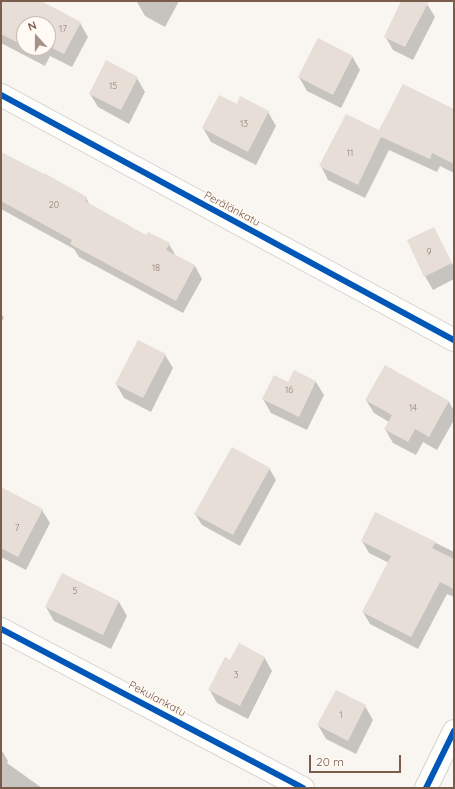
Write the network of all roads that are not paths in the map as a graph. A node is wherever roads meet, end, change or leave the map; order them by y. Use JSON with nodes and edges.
{"nodes":[{"id":1,"x":1,"y":95,"type":"edge"},
{"id":2,"x":454,"y":340,"type":"edge"},
{"id":3,"x":1,"y":629,"type":"edge"},
{"id":4,"x":454,"y":731,"type":"edge"},
{"id":5,"x":303,"y":788,"type":"edge"},
{"id":6,"x":426,"y":788,"type":"edge"}],
"edges":[{"from":1,"to":2,"type":"street","name":"Perälänkatu"},
{"from":3,"to":5,"type":"street","name":"Pekulankatu"},
{"from":4,"to":6,"type":"street"}]}
